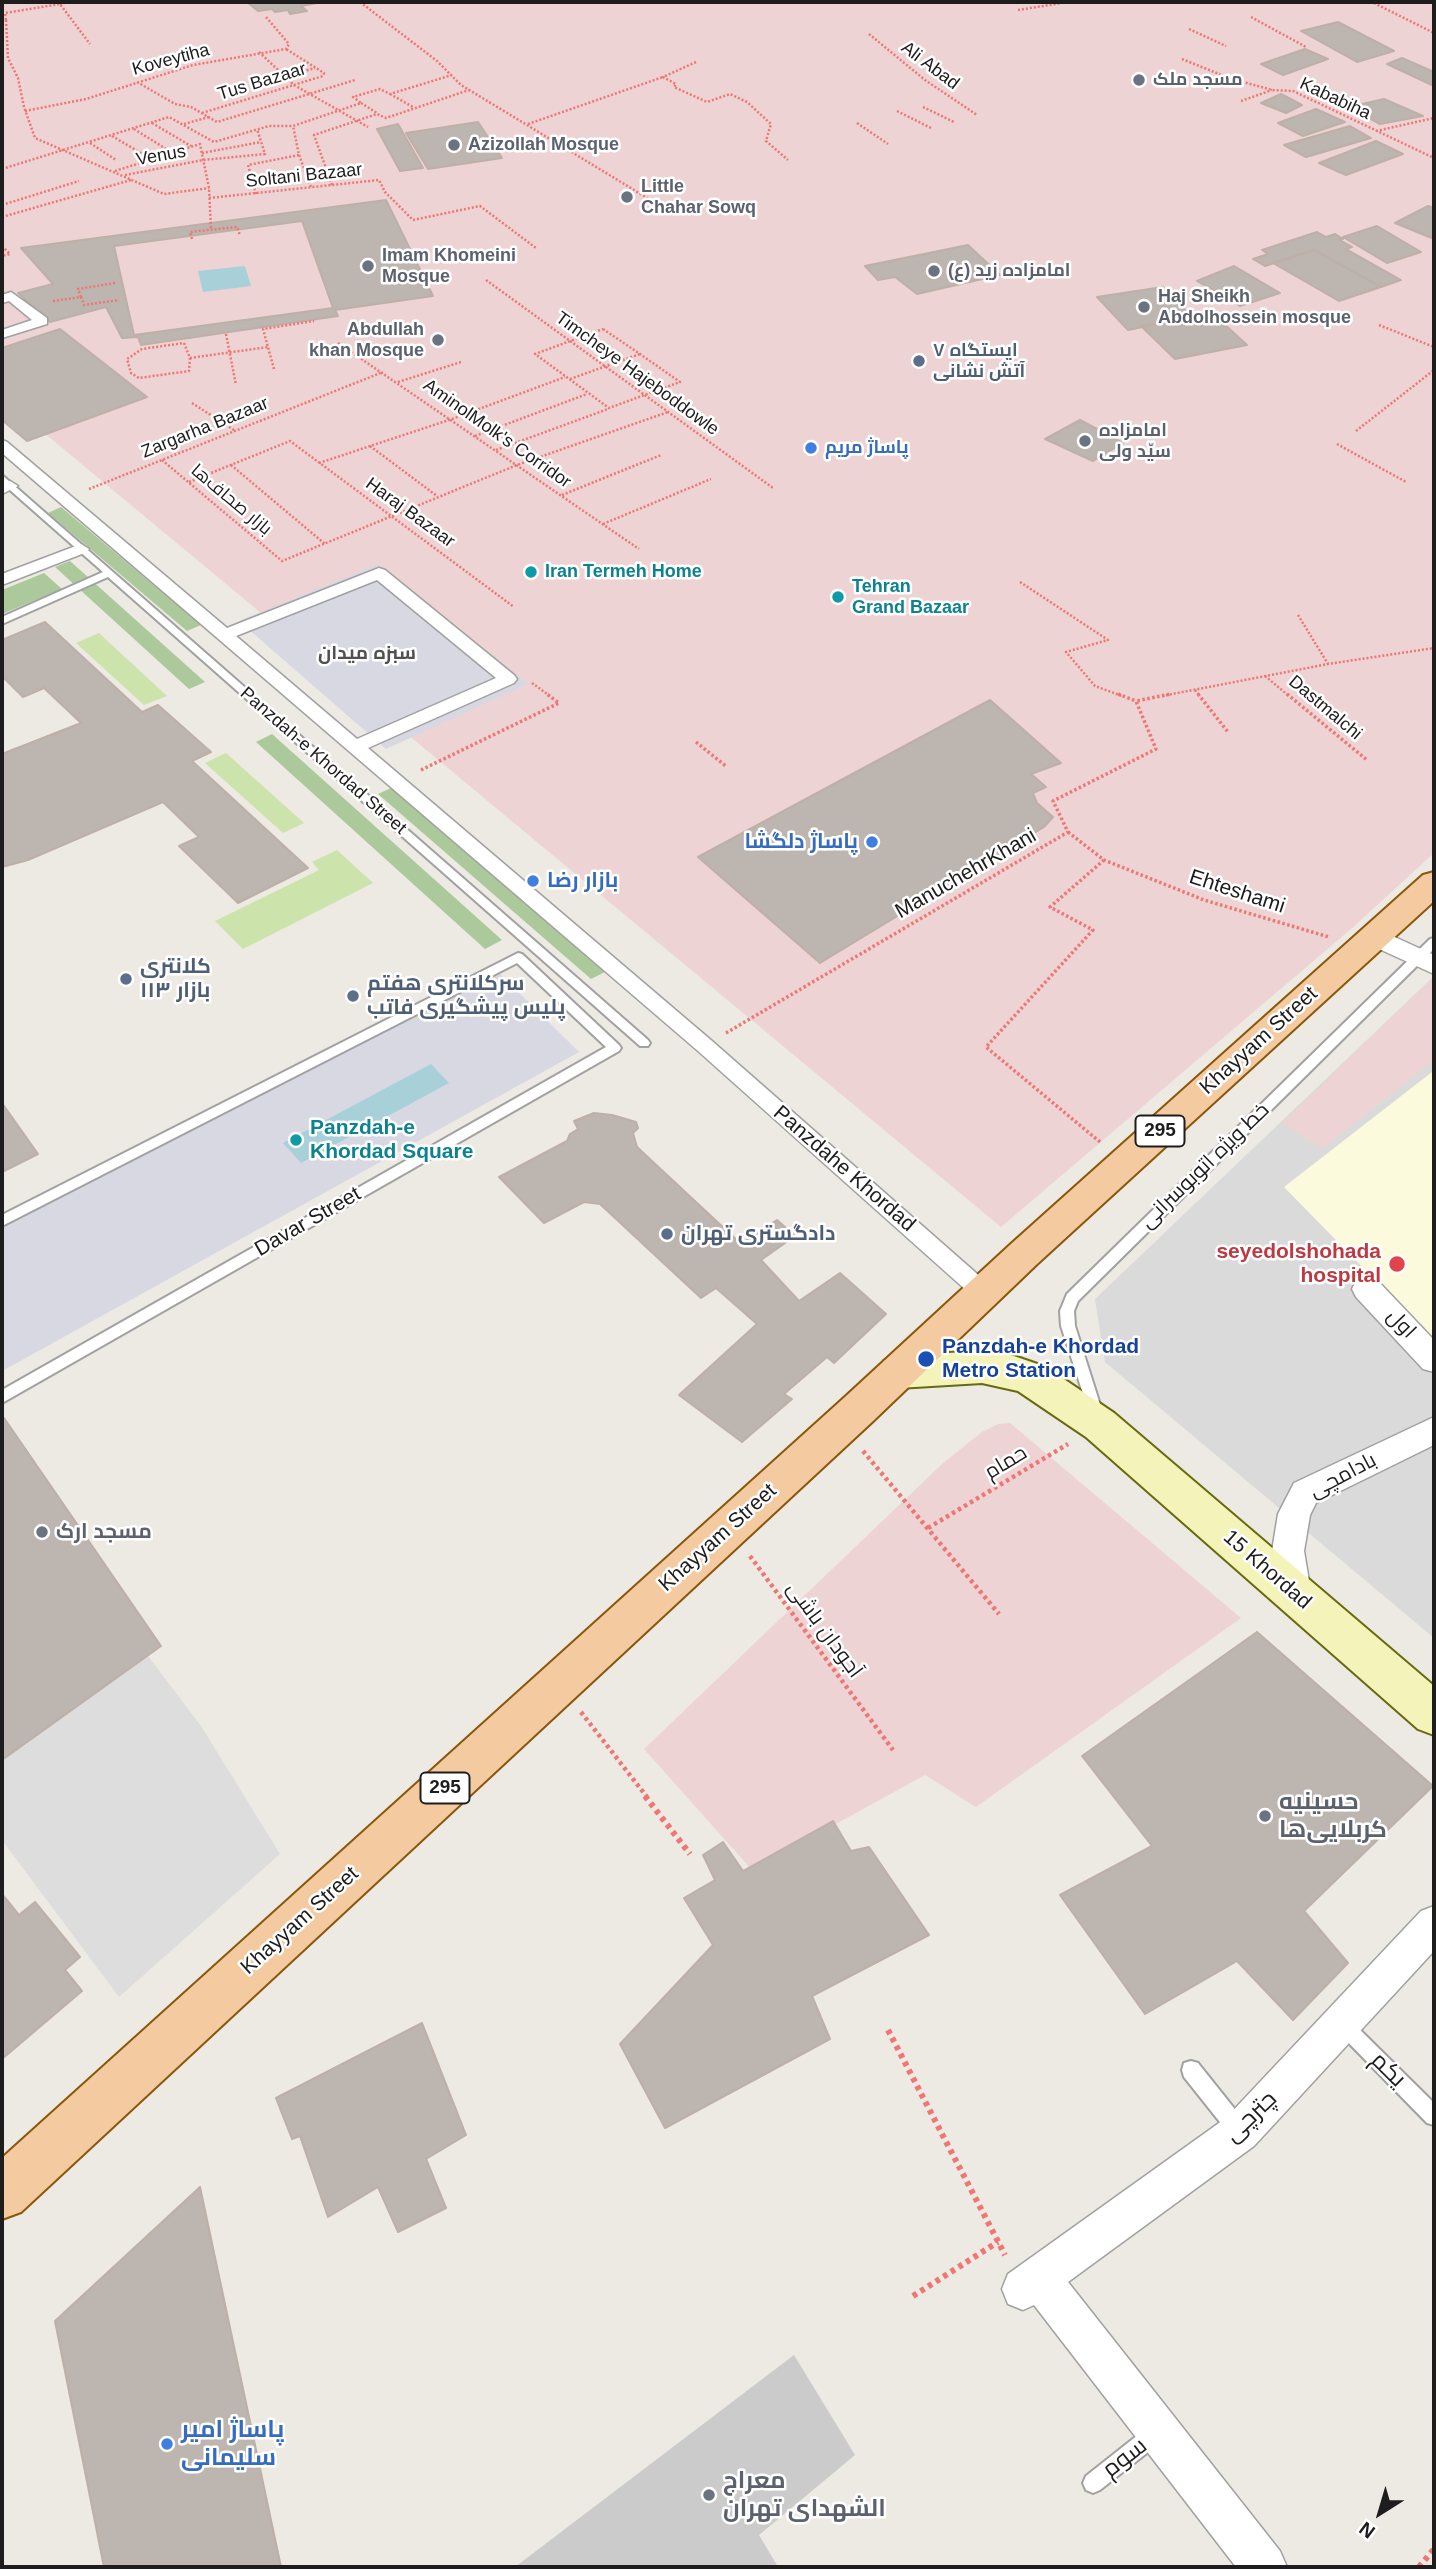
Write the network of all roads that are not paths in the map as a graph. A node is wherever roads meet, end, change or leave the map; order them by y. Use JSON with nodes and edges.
{"nodes":[{"id":1,"x":2,"y":299,"type":"edge"},
{"id":2,"x":2,"y":334,"type":"edge"},
{"id":3,"x":2,"y":445,"type":"edge"},
{"id":4,"x":4,"y":484,"type":"edge"},
{"id":5,"x":81,"y":549,"type":"junction"},
{"id":6,"x":108,"y":573,"type":"junction"},
{"id":7,"x":2,"y":580,"type":"edge"},
{"id":8,"x":2,"y":621,"type":"edge"},
{"id":9,"x":224,"y":635,"type":"junction"},
{"id":10,"x":355,"y":747,"type":"junction"},
{"id":11,"x":1434,"y":883,"type":"edge"},
{"id":12,"x":527,"y":940,"type":"junction"},
{"id":13,"x":1369,"y":942,"type":"junction"},
{"id":14,"x":1429,"y":954,"type":"edge"},
{"id":15,"x":518,"y":957,"type":"junction"},
{"id":16,"x":644,"y":1043,"type":"dead end"},
{"id":17,"x":2,"y":1221,"type":"edge"},
{"id":18,"x":1367,"y":1289,"type":"dead end"},
{"id":19,"x":984,"y":1293,"type":"junction"},
{"id":20,"x":1434,"y":1360,"type":"edge"},
{"id":21,"x":898,"y":1372,"type":"junction"},
{"id":22,"x":2,"y":1397,"type":"edge"},
{"id":23,"x":1100,"y":1425,"type":"junction"},
{"id":24,"x":1434,"y":1430,"type":"edge"},
{"id":25,"x":1294,"y":1593,"type":"junction"},
{"id":26,"x":1434,"y":1714,"type":"edge"},
{"id":27,"x":1434,"y":1924,"type":"edge"},
{"id":28,"x":1341,"y":2023,"type":"junction"},
{"id":29,"x":1191,"y":2070,"type":"dead end"},
{"id":30,"x":1434,"y":2116,"type":"edge"},
{"id":31,"x":1240,"y":2132,"type":"junction"},
{"id":32,"x":2,"y":2193,"type":"edge"},
{"id":33,"x":1158,"y":2432,"type":"junction"},
{"id":34,"x":1093,"y":2483,"type":"dead end"},
{"id":35,"x":1264,"y":2567,"type":"edge"}],
"edges":[{"from":1,"to":2,"type":"street"},
{"from":3,"to":9,"type":"street","name":"Panzdahe Khordad"},
{"from":4,"to":5,"type":"lane","name":"Panzdah-e Khordad Street"},
{"from":5,"to":6,"type":"lane","name":"Panzdah-e Khordad Street"},
{"from":5,"to":7,"type":"street"},
{"from":6,"to":8,"type":"lane"},
{"from":6,"to":12,"type":"lane","name":"Panzdah-e Khordad Street"},
{"from":9,"to":10,"type":"street","name":"Panzdahe Khordad"},
{"from":9,"to":10,"type":"street"},
{"from":10,"to":19,"type":"street","name":"Panzdahe Khordad"},
{"from":11,"to":13,"type":"main road","name":"Khayyam Street","number":"295"},
{"from":12,"to":15,"type":"lane"},
{"from":12,"to":16,"type":"lane","name":"Panzdah-e Khordad Street"},
{"from":13,"to":14,"type":"street"},
{"from":13,"to":19,"type":"main road","name":"Khayyam Street","number":"295"},
{"from":14,"to":23,"type":"lane","name":"خط ویژه اتوبوسرانی"},
{"from":15,"to":17,"type":"lane"},
{"from":15,"to":22,"type":"lane","name":"Davar Street"},
{"from":18,"to":20,"type":"street","name":"اول"},
{"from":19,"to":21,"type":"main road","name":"Khayyam Street","number":"295"},
{"from":21,"to":23,"type":"main road","name":"15 Khordad"},
{"from":21,"to":32,"type":"main road","name":"Khayyam Street","number":"295"},
{"from":23,"to":25,"type":"main road","name":"15 Khordad"},
{"from":24,"to":25,"type":"street","name":"بادامچی"},
{"from":25,"to":26,"type":"main road","name":"15 Khordad"},
{"from":27,"to":28,"type":"street","name":"چترچی"},
{"from":28,"to":30,"type":"lane","name":"یکم"},
{"from":28,"to":31,"type":"street","name":"چترچی"},
{"from":29,"to":31,"type":"lane"},
{"from":31,"to":33,"type":"street","name":"چترچی"},
{"from":33,"to":34,"type":"lane","name":"سوم"},
{"from":33,"to":35,"type":"street"}]}
